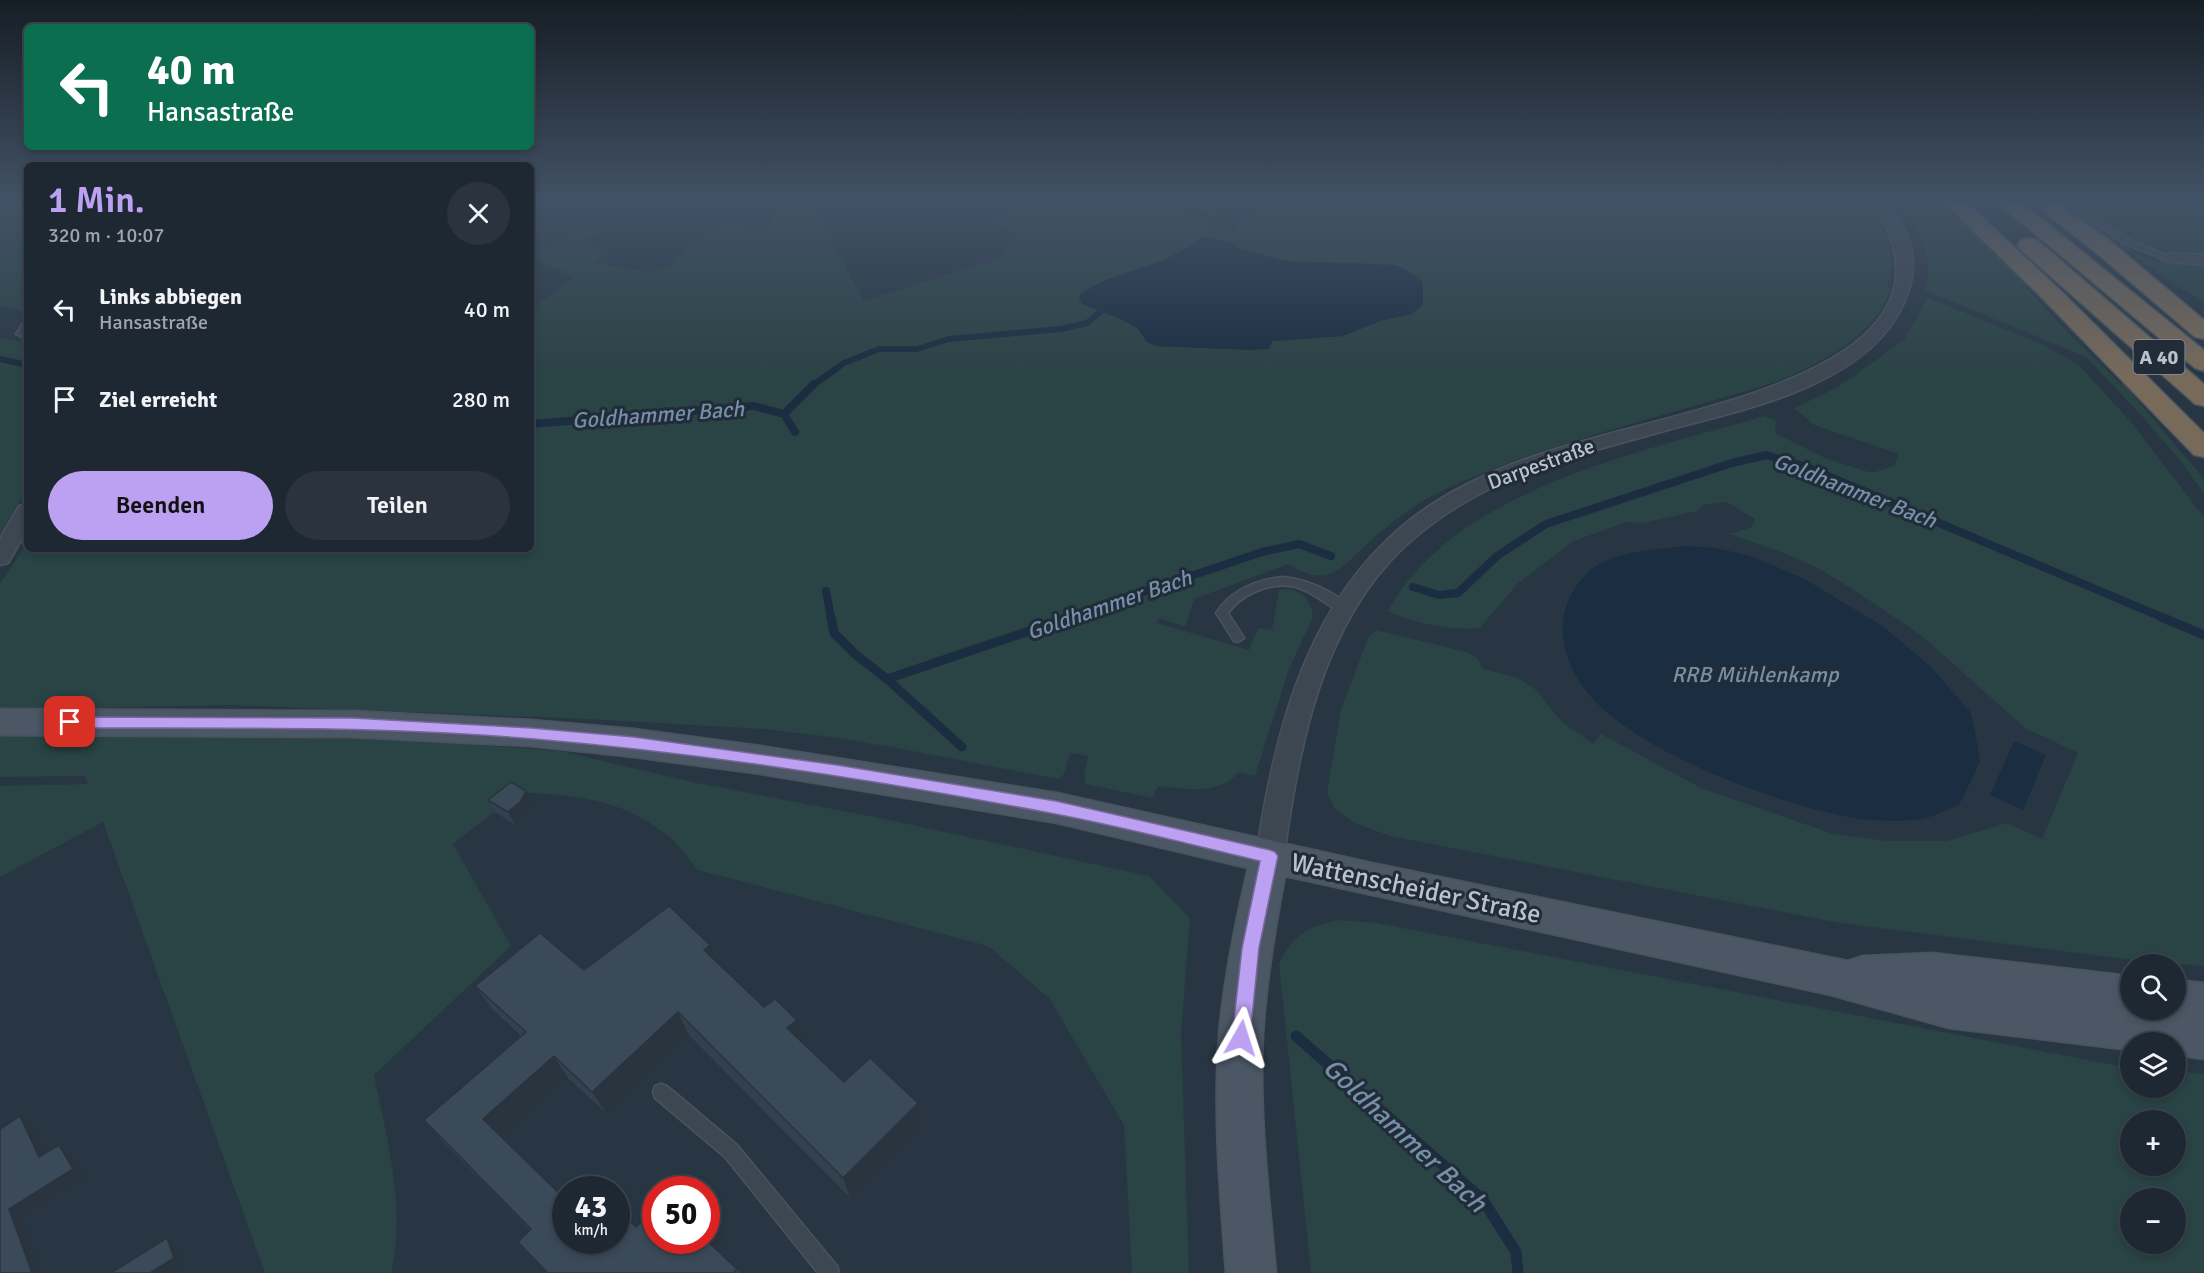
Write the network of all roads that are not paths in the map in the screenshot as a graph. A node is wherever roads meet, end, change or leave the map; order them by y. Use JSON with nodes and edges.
{"nodes":[{"id":1,"x":1905,"y":259,"type":"edge"},
{"id":2,"x":2015,"y":259,"type":"edge"},
{"id":3,"x":2046,"y":259,"type":"edge"},
{"id":4,"x":2079,"y":259,"type":"edge"},
{"id":5,"x":2118,"y":259,"type":"edge"},
{"id":6,"x":2124,"y":259,"type":"edge"},
{"id":7,"x":2204,"y":311,"type":"edge"},
{"id":8,"x":2204,"y":332,"type":"edge"},
{"id":9,"x":2204,"y":363,"type":"edge"},
{"id":10,"x":2204,"y":398,"type":"edge"},
{"id":11,"x":2204,"y":449,"type":"edge"},
{"id":12,"x":24,"y":516,"type":"edge"},
{"id":13,"x":0,"y":558,"type":"edge"},
{"id":14,"x":1344,"y":609,"type":"junction"},
{"id":15,"x":1238,"y":638,"type":"dead end"},
{"id":16,"x":0,"y":722,"type":"edge"},
{"id":17,"x":1270,"y":856,"type":"junction"},
{"id":18,"x":1831,"y":976,"type":"junction"},
{"id":19,"x":2120,"y":995,"type":"edge"},
{"id":20,"x":2186,"y":1001,"type":"edge"},
{"id":21,"x":2204,"y":1003,"type":"edge"},
{"id":22,"x":2204,"y":1038,"type":"edge"},
{"id":23,"x":661,"y":1092,"type":"dead end"},
{"id":24,"x":830,"y":1273,"type":"edge"},
{"id":25,"x":1251,"y":1273,"type":"edge"}],
"edges":[{"from":1,"to":14,"type":"street","name":"Darpestraße"},
{"from":2,"to":11,"type":"highway"},
{"from":3,"to":10,"type":"highway","number":"A 40"},
{"from":4,"to":9,"type":"highway","number":"A 40"},
{"from":5,"to":8,"type":"highway"},
{"from":6,"to":7,"type":"highway"},
{"from":12,"to":13,"type":"street"},
{"from":14,"to":15,"type":"lane"},
{"from":14,"to":17,"type":"street","name":"Darpestraße"},
{"from":16,"to":17,"type":"main road"},
{"from":17,"to":18,"type":"main road","name":"Wattenscheider Straße"},
{"from":17,"to":25,"type":"main road","name":"Wattenscheider Straße"},
{"from":18,"to":19,"type":"main road","name":"Wattenscheider Straße"},
{"from":18,"to":22,"type":"main road","name":"Wattenscheider Straße"},
{"from":20,"to":21,"type":"main road"},
{"from":23,"to":24,"type":"lane"}]}
